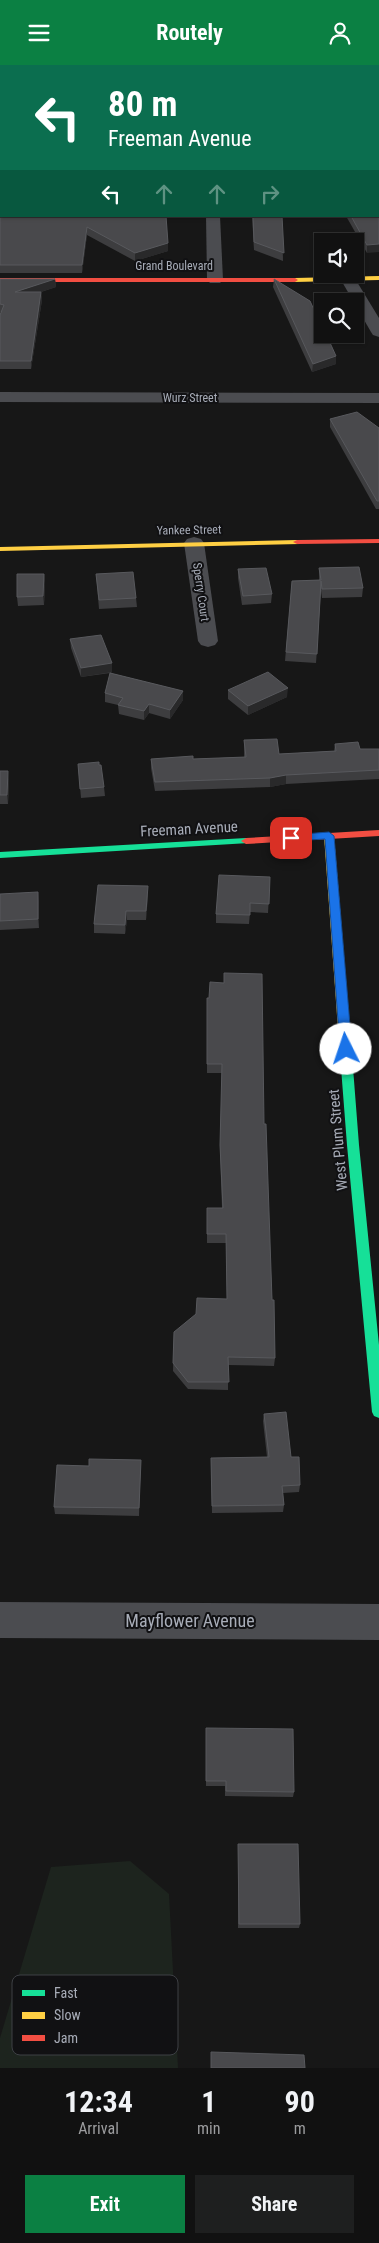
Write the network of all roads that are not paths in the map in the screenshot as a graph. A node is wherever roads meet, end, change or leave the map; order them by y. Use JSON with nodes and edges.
{"nodes":[{"id":1,"x":213,"y":217,"type":"edge"},
{"id":2,"x":379,"y":278,"type":"edge"},
{"id":3,"x":364,"y":279,"type":"edge"},
{"id":4,"x":0,"y":280,"type":"edge"},
{"id":5,"x":216,"y":280,"type":"junction"},
{"id":6,"x":314,"y":280,"type":"edge"},
{"id":7,"x":351,"y":283,"type":"edge"},
{"id":8,"x":379,"y":332,"type":"edge"},
{"id":9,"x":0,"y":397,"type":"edge"},
{"id":10,"x":379,"y":398,"type":"edge"},
{"id":11,"x":379,"y":541,"type":"edge"},
{"id":12,"x":194,"y":543,"type":"junction"},
{"id":13,"x":0,"y":549,"type":"edge"},
{"id":14,"x":208,"y":641,"type":"dead end"},
{"id":15,"x":379,"y":833,"type":"edge"},
{"id":16,"x":329,"y":836,"type":"junction"},
{"id":17,"x":0,"y":855,"type":"edge"},
{"id":18,"x":379,"y":1412,"type":"edge"},
{"id":19,"x":0,"y":1620,"type":"edge"},
{"id":20,"x":379,"y":1622,"type":"edge"}],
"edges":[{"from":1,"to":5,"type":"street"},
{"from":2,"to":3,"type":"street","name":"Grand Boulevard"},
{"from":4,"to":5,"type":"street","name":"Grand Boulevard"},
{"from":5,"to":6,"type":"street","name":"Grand Boulevard"},
{"from":7,"to":8,"type":"street"},
{"from":9,"to":10,"type":"street","name":"Wurz Street"},
{"from":11,"to":12,"type":"street","name":"Yankee Street"},
{"from":12,"to":13,"type":"street","name":"Yankee Street"},
{"from":12,"to":14,"type":"street","name":"Sperry Court"},
{"from":15,"to":16,"type":"street","name":"Freeman Avenue"},
{"from":16,"to":17,"type":"street","name":"Freeman Avenue"},
{"from":16,"to":18,"type":"street","name":"West Plum Street"},
{"from":19,"to":20,"type":"street","name":"Mayflower Avenue"}]}
